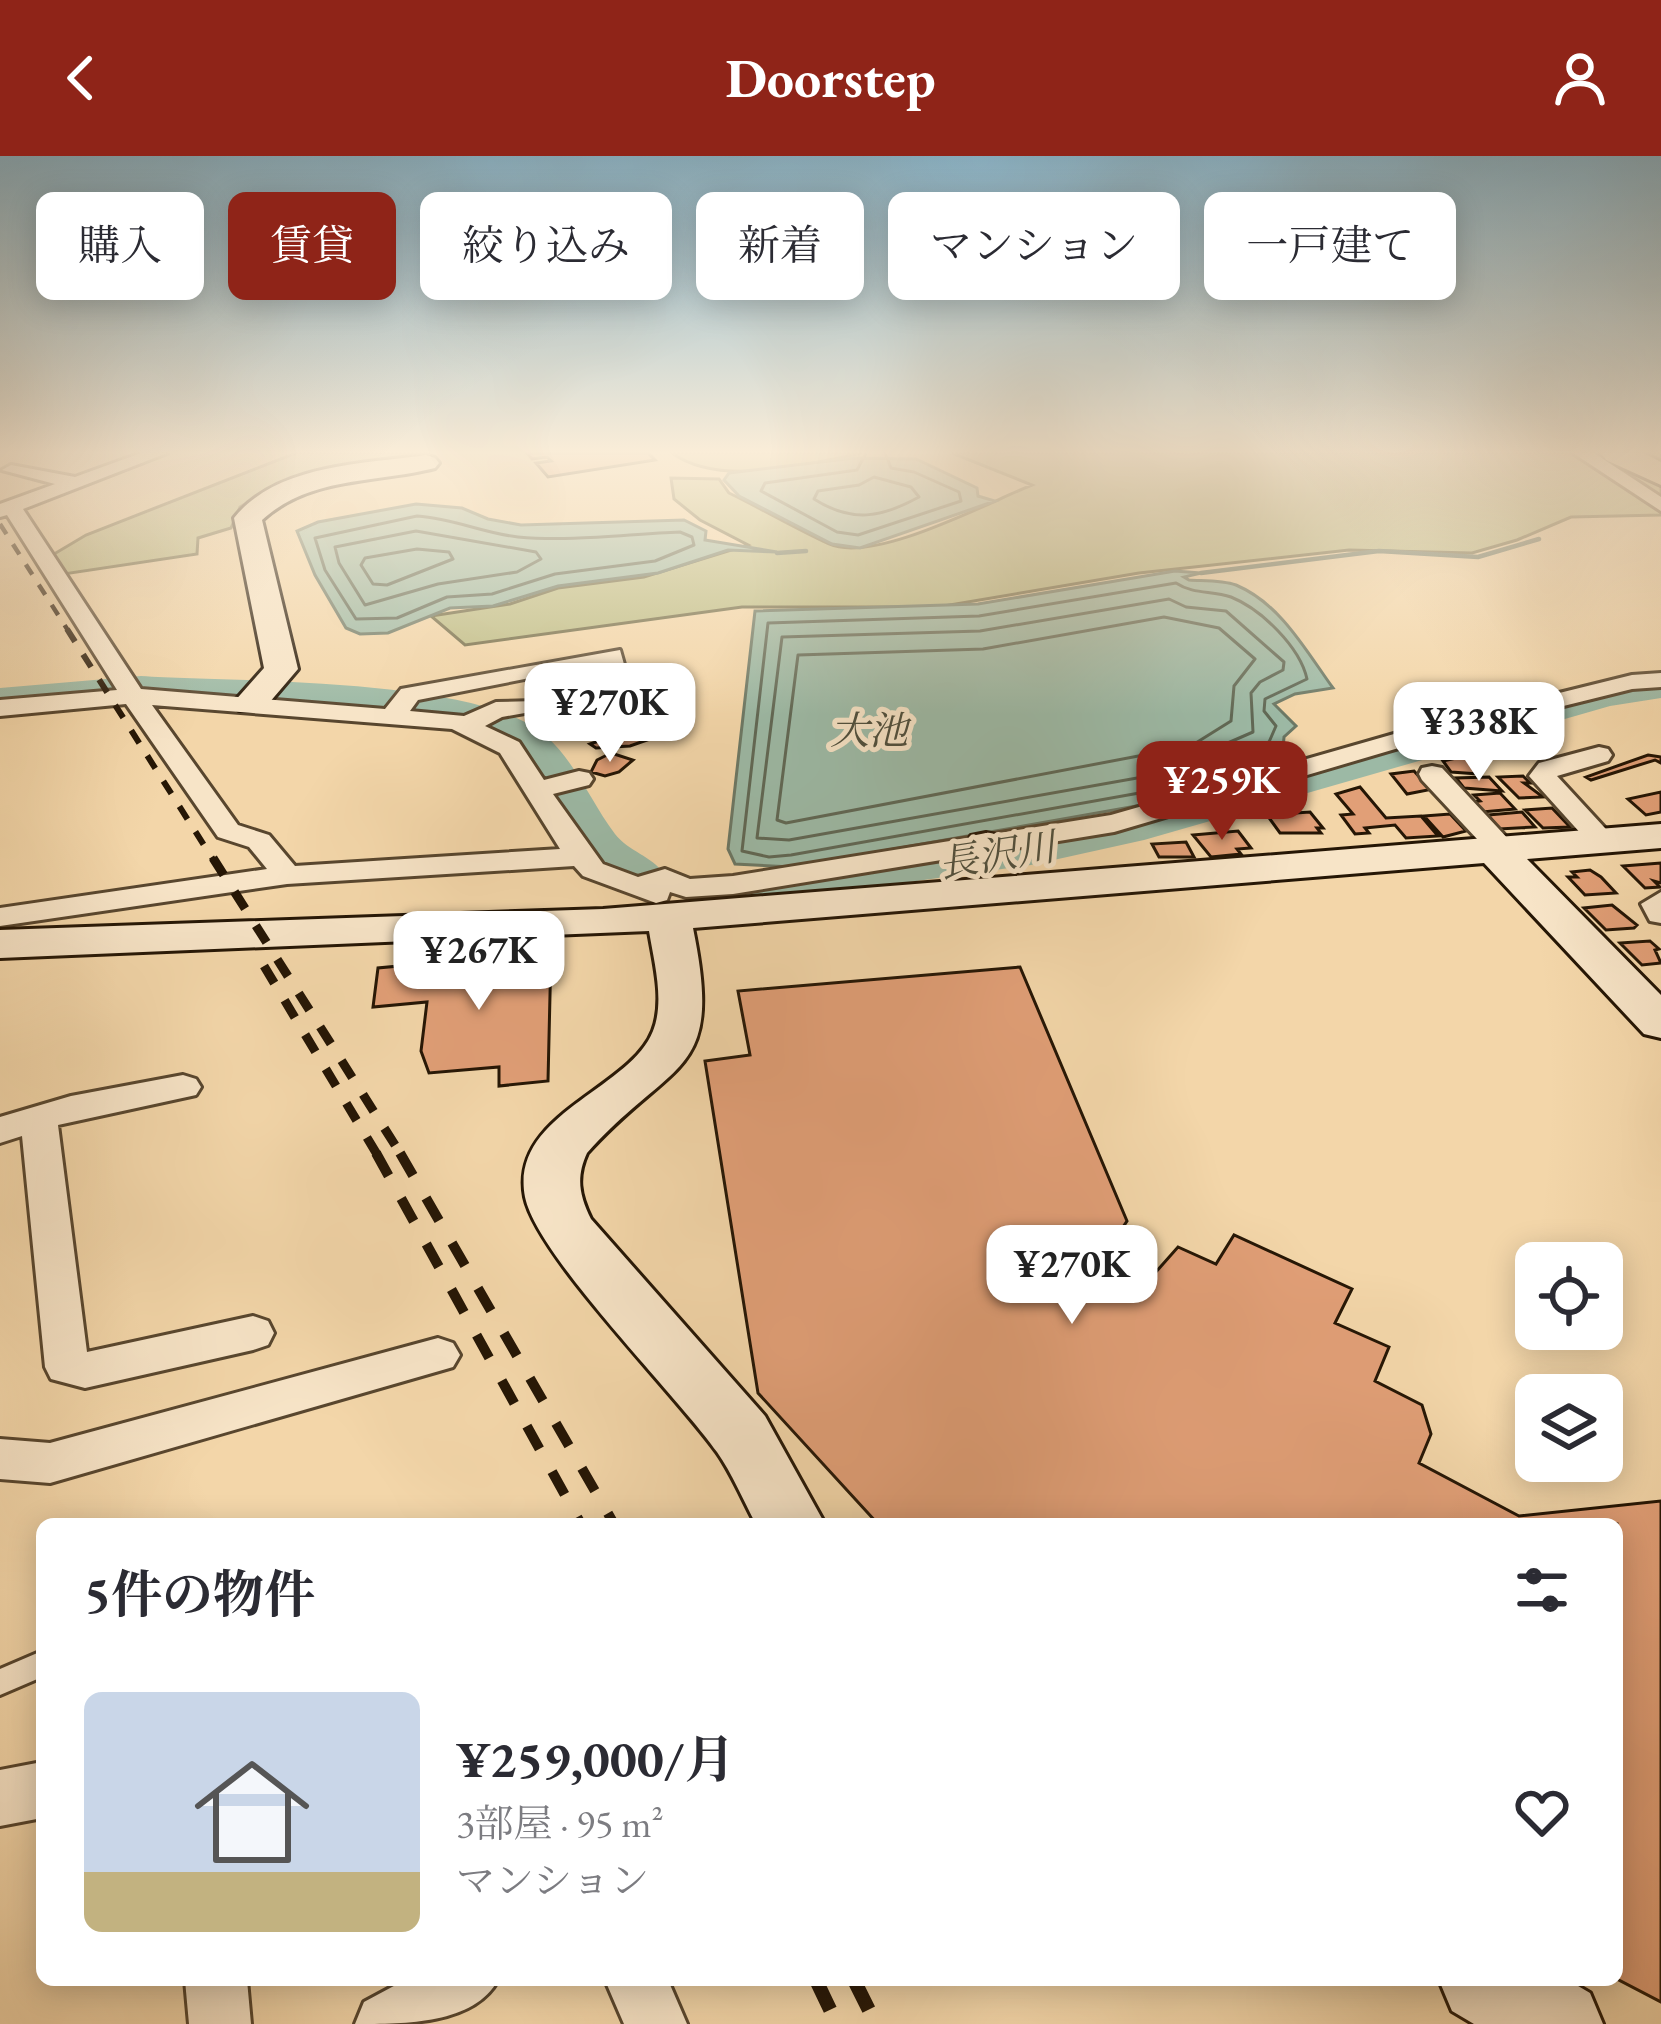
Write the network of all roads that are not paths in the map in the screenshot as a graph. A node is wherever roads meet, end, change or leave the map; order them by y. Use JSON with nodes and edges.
{"nodes":[{"id":1,"x":27,"y":540,"type":"edge"},
{"id":2,"x":253,"y":540,"type":"edge"},
{"id":3,"x":615,"y":675,"type":"dead end"},
{"id":4,"x":1661,"y":680,"type":"edge"},
{"id":5,"x":133,"y":696,"type":"junction"},
{"id":6,"x":251,"y":703,"type":"junction"},
{"id":7,"x":527,"y":706,"type":"dead end"},
{"id":8,"x":399,"y":707,"type":"junction"},
{"id":9,"x":13,"y":712,"type":"edge"},
{"id":10,"x":467,"y":725,"type":"junction"},
{"id":11,"x":1599,"y":755,"type":"dead end"},
{"id":12,"x":1432,"y":774,"type":"dead end"},
{"id":13,"x":578,"y":779,"type":"dead end"},
{"id":14,"x":538,"y":790,"type":"junction"},
{"id":15,"x":1661,"y":836,"type":"edge"},
{"id":16,"x":1602,"y":840,"type":"junction"},
{"id":17,"x":986,"y":846,"type":"junction"},
{"id":18,"x":1498,"y":849,"type":"junction"},
{"id":19,"x":580,"y":857,"type":"junction"},
{"id":20,"x":287,"y":875,"type":"junction"},
{"id":21,"x":1008,"y":889,"type":"junction"},
{"id":22,"x":653,"y":901,"type":"junction"},
{"id":23,"x":1661,"y":901,"type":"edge"},
{"id":24,"x":1661,"y":914,"type":"edge"},
{"id":25,"x":0,"y":917,"type":"edge"},
{"id":26,"x":0,"y":944,"type":"edge"},
{"id":27,"x":1661,"y":1023,"type":"edge"},
{"id":28,"x":183,"y":1088,"type":"dead end"},
{"id":29,"x":19,"y":1124,"type":"edge"},
{"id":30,"x":253,"y":1333,"type":"dead end"},
{"id":31,"x":438,"y":1355,"type":"dead end"},
{"id":32,"x":0,"y":1460,"type":"edge"},
{"id":33,"x":788,"y":1518,"type":"edge"},
{"id":34,"x":36,"y":1667,"type":"edge"},
{"id":35,"x":0,"y":1682,"type":"edge"},
{"id":36,"x":36,"y":1791,"type":"edge"},
{"id":37,"x":0,"y":1798,"type":"edge"},
{"id":38,"x":217,"y":1986,"type":"edge"},
{"id":39,"x":456,"y":1986,"type":"edge"},
{"id":40,"x":639,"y":1986,"type":"edge"},
{"id":41,"x":1493,"y":1986,"type":"edge"},
{"id":42,"x":220,"y":2024,"type":"edge"},
{"id":43,"x":386,"y":2024,"type":"edge"},
{"id":44,"x":656,"y":2024,"type":"edge"},
{"id":45,"x":1559,"y":2024,"type":"edge"}],
"edges":[{"from":1,"to":5,"type":"street"},
{"from":2,"to":6,"type":"street"},
{"from":3,"to":8,"type":"street"},
{"from":4,"to":17,"type":"street"},
{"from":5,"to":6,"type":"street"},
{"from":5,"to":9,"type":"street"},
{"from":5,"to":20,"type":"street"},
{"from":6,"to":8,"type":"street"},
{"from":7,"to":10,"type":"street"},
{"from":8,"to":10,"type":"street"},
{"from":10,"to":14,"type":"street"},
{"from":11,"to":16,"type":"street"},
{"from":12,"to":18,"type":"street"},
{"from":13,"to":14,"type":"street"},
{"from":14,"to":19,"type":"street"},
{"from":15,"to":16,"type":"street"},
{"from":16,"to":18,"type":"street"},
{"from":17,"to":21,"type":"street"},
{"from":17,"to":22,"type":"street"},
{"from":18,"to":21,"type":"street"},
{"from":18,"to":27,"type":"street"},
{"from":19,"to":20,"type":"street"},
{"from":19,"to":22,"type":"street"},
{"from":20,"to":25,"type":"street"},
{"from":21,"to":22,"type":"street"},
{"from":22,"to":26,"type":"street"},
{"from":22,"to":33,"type":"street"},
{"from":23,"to":24,"type":"street"},
{"from":28,"to":29,"type":"street"},
{"from":29,"to":30,"type":"street"},
{"from":31,"to":32,"type":"street"},
{"from":34,"to":35,"type":"lane"},
{"from":36,"to":37,"type":"street"},
{"from":38,"to":42,"type":"street"},
{"from":39,"to":43,"type":"street"},
{"from":40,"to":44,"type":"street"},
{"from":41,"to":45,"type":"street"}]}
